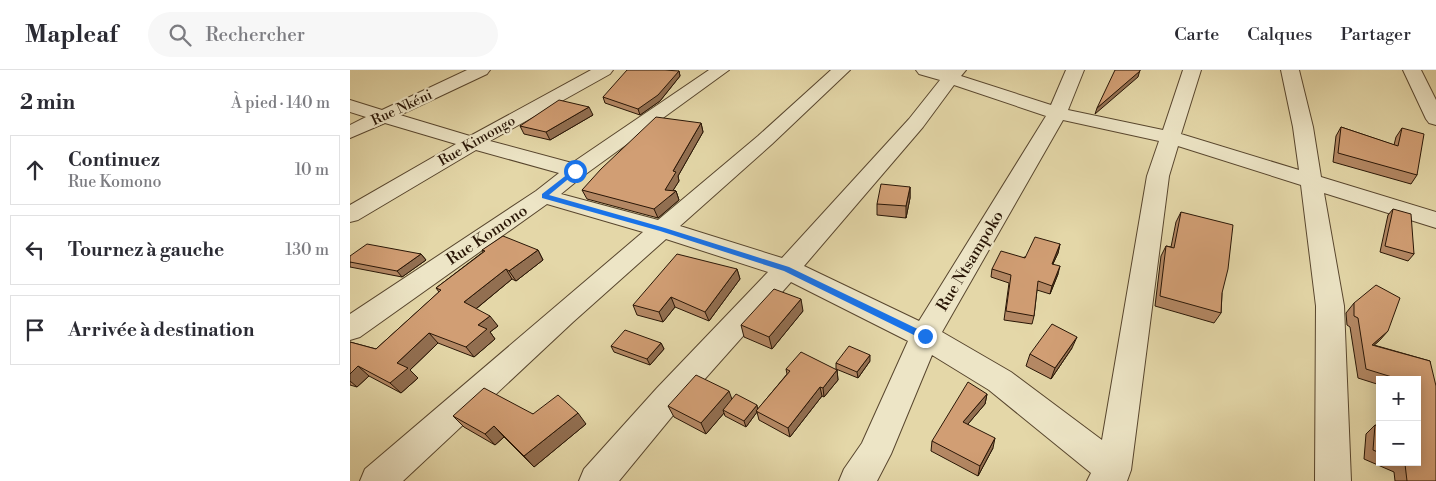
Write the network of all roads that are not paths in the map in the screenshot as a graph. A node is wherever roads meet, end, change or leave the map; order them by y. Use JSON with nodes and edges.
{"nodes":[{"id":1,"x":481,"y":70,"type":"edge"},
{"id":2,"x":604,"y":70,"type":"edge"},
{"id":3,"x":720,"y":70,"type":"edge"},
{"id":4,"x":841,"y":70,"type":"edge"},
{"id":5,"x":925,"y":70,"type":"edge"},
{"id":6,"x":1075,"y":70,"type":"edge"},
{"id":7,"x":1192,"y":70,"type":"edge"},
{"id":8,"x":1290,"y":70,"type":"edge"},
{"id":9,"x":1412,"y":70,"type":"edge"},
{"id":10,"x":953,"y":74,"type":"edge"},
{"id":11,"x":350,"y":106,"type":"edge"},
{"id":12,"x":1057,"y":113,"type":"junction"},
{"id":13,"x":385,"y":116,"type":"junction"},
{"id":14,"x":1436,"y":119,"type":"edge"},
{"id":15,"x":350,"y":132,"type":"edge"},
{"id":16,"x":1169,"y":137,"type":"junction"},
{"id":17,"x":474,"y":142,"type":"junction"},
{"id":18,"x":575,"y":171,"type":"junction"},
{"id":19,"x":1311,"y":182,"type":"junction"},
{"id":20,"x":544,"y":196,"type":"junction"},
{"id":21,"x":350,"y":215,"type":"edge"},
{"id":22,"x":1436,"y":220,"type":"edge"},
{"id":23,"x":662,"y":229,"type":"junction"},
{"id":24,"x":787,"y":269,"type":"junction"},
{"id":25,"x":350,"y":328,"type":"edge"},
{"id":26,"x":925,"y":336,"type":"junction"},
{"id":27,"x":1109,"y":475,"type":"edge"},
{"id":28,"x":378,"y":481,"type":"edge"},
{"id":29,"x":598,"y":481,"type":"edge"},
{"id":30,"x":857,"y":481,"type":"edge"},
{"id":31,"x":1333,"y":481,"type":"edge"}],
"edges":[{"from":1,"to":13,"type":"street","name":"Rue Nkéni"},
{"from":2,"to":17,"type":"street","name":"Rue Kimongo"},
{"from":3,"to":18,"type":"street","name":"Rue Komono"},
{"from":4,"to":23,"type":"street"},
{"from":5,"to":10,"type":"street"},
{"from":6,"to":12,"type":"street","name":"Rue Ntsampoko"},
{"from":7,"to":16,"type":"street"},
{"from":8,"to":19,"type":"street"},
{"from":9,"to":14,"type":"street"},
{"from":10,"to":12,"type":"street"},
{"from":10,"to":24,"type":"street"},
{"from":11,"to":13,"type":"street"},
{"from":12,"to":16,"type":"street"},
{"from":12,"to":26,"type":"street","name":"Rue Ntsampoko"},
{"from":13,"to":15,"type":"street","name":"Rue Nkéni"},
{"from":13,"to":17,"type":"street"},
{"from":16,"to":19,"type":"street"},
{"from":16,"to":27,"type":"street"},
{"from":17,"to":18,"type":"street"},
{"from":17,"to":21,"type":"street","name":"Rue Kimongo"},
{"from":18,"to":20,"type":"street","name":"Rue Komono"},
{"from":19,"to":22,"type":"street"},
{"from":19,"to":31,"type":"street"},
{"from":20,"to":23,"type":"street"},
{"from":20,"to":25,"type":"street","name":"Rue Komono"},
{"from":23,"to":24,"type":"street"},
{"from":23,"to":28,"type":"street"},
{"from":24,"to":26,"type":"street"},
{"from":24,"to":29,"type":"street"},
{"from":26,"to":27,"type":"street"},
{"from":26,"to":30,"type":"street","name":"Rue Ntsampoko"}]}
